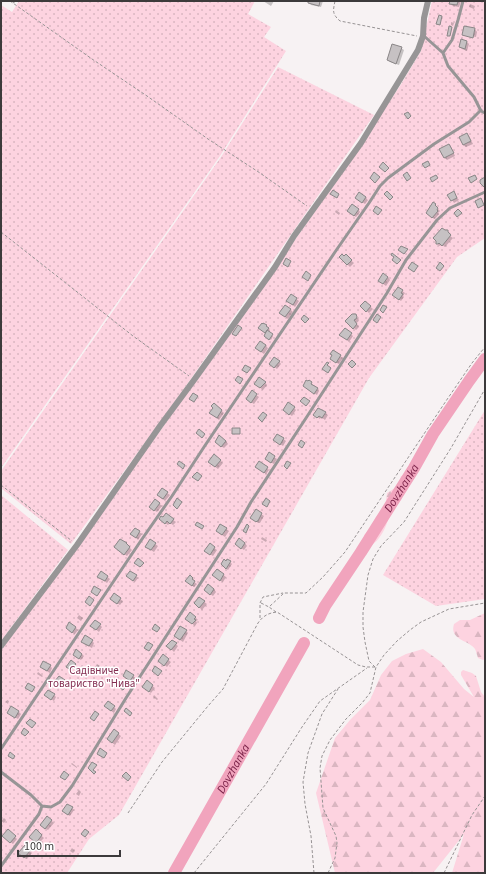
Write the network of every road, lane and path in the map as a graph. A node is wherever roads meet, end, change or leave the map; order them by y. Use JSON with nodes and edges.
{"nodes":[{"id":1,"x":10,"y":1,"type":"edge"},
{"id":2,"x":16,"y":1,"type":"edge"},
{"id":3,"x":335,"y":1,"type":"edge"},
{"id":4,"x":428,"y":1,"type":"edge"},
{"id":5,"x":463,"y":1,"type":"edge"},
{"id":6,"x":13,"y":3,"type":"junction"},
{"id":7,"x":423,"y":36,"type":"junction"},
{"id":8,"x":443,"y":53,"type":"junction"},
{"id":9,"x":481,"y":110,"type":"junction"},
{"id":10,"x":485,"y":114,"type":"edge"},
{"id":11,"x":485,"y":192,"type":"edge"},
{"id":12,"x":313,"y":210,"type":"junction"},
{"id":13,"x":1,"y":232,"type":"edge"},
{"id":14,"x":485,"y":347,"type":"edge"},
{"id":15,"x":194,"y":380,"type":"junction"},
{"id":16,"x":485,"y":389,"type":"edge"},
{"id":17,"x":1,"y":485,"type":"edge"},
{"id":18,"x":77,"y":545,"type":"junction"},
{"id":19,"x":284,"y":593,"type":"junction"},
{"id":20,"x":260,"y":602,"type":"junction"},
{"id":21,"x":485,"y":603,"type":"edge"},
{"id":22,"x":269,"y":607,"type":"junction"},
{"id":23,"x":277,"y":612,"type":"junction"},
{"id":24,"x":260,"y":620,"type":"junction"},
{"id":25,"x":1,"y":646,"type":"edge"},
{"id":26,"x":369,"y":667,"type":"junction"},
{"id":27,"x":376,"y":668,"type":"junction"},
{"id":28,"x":338,"y":688,"type":"junction"},
{"id":29,"x":1,"y":750,"type":"edge"},
{"id":30,"x":1,"y":772,"type":"edge"},
{"id":31,"x":485,"y":796,"type":"edge"},
{"id":32,"x":42,"y":806,"type":"junction"},
{"id":33,"x":128,"y":813,"type":"dead end"},
{"id":34,"x":1,"y":866,"type":"edge"},
{"id":35,"x":194,"y":873,"type":"edge"},
{"id":36,"x":314,"y":873,"type":"edge"},
{"id":37,"x":328,"y":873,"type":"edge"},
{"id":38,"x":444,"y":873,"type":"edge"}],
"edges":[{"from":1,"to":6,"type":"path"},
{"from":2,"to":6,"type":"path"},
{"from":3,"to":7,"type":"path"},
{"from":4,"to":7,"type":"street"},
{"from":5,"to":8,"type":"lane"},
{"from":6,"to":12,"type":"path"},
{"from":7,"to":8,"type":"lane"},
{"from":7,"to":12,"type":"street"},
{"from":8,"to":9,"type":"lane"},
{"from":9,"to":10,"type":"lane"},
{"from":9,"to":29,"type":"lane"},
{"from":11,"to":32,"type":"lane"},
{"from":12,"to":15,"type":"street"},
{"from":13,"to":15,"type":"path"},
{"from":14,"to":19,"type":"path"},
{"from":15,"to":18,"type":"street"},
{"from":16,"to":27,"type":"path"},
{"from":17,"to":18,"type":"path"},
{"from":18,"to":25,"type":"street"},
{"from":19,"to":20,"type":"path"},
{"from":19,"to":22,"type":"path"},
{"from":20,"to":22,"type":"path"},
{"from":20,"to":24,"type":"path"},
{"from":21,"to":27,"type":"path"},
{"from":22,"to":23,"type":"path"},
{"from":23,"to":24,"type":"path"},
{"from":23,"to":26,"type":"path"},
{"from":24,"to":33,"type":"path"},
{"from":26,"to":27,"type":"path"},
{"from":26,"to":28,"type":"path"},
{"from":27,"to":37,"type":"path"},
{"from":28,"to":35,"type":"path"},
{"from":28,"to":36,"type":"path"},
{"from":30,"to":32,"type":"lane"},
{"from":31,"to":38,"type":"path"},
{"from":32,"to":34,"type":"lane"}]}
